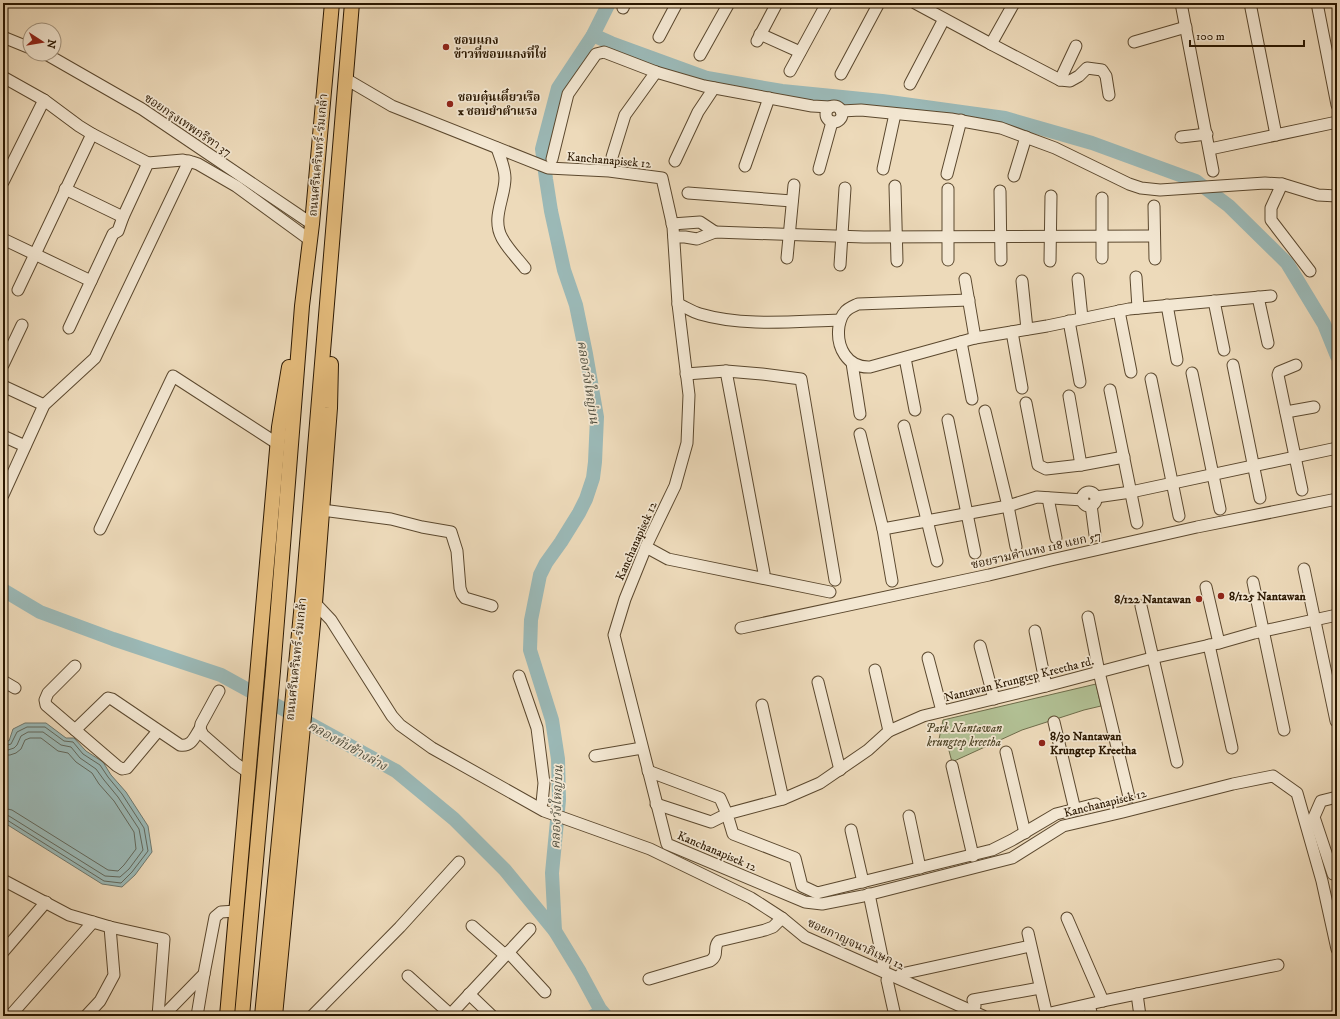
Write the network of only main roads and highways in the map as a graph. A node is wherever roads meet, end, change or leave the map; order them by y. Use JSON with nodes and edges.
{"nodes":[{"id":1,"x":332,"y":3,"type":"edge"},
{"id":2,"x":352,"y":3,"type":"edge"},
{"id":3,"x":328,"y":301,"type":"junction"},
{"id":4,"x":302,"y":306,"type":"junction"},
{"id":5,"x":229,"y":990,"type":"junction"},
{"id":6,"x":227,"y":1016,"type":"edge"},
{"id":7,"x":230,"y":1016,"type":"edge"},
{"id":8,"x":242,"y":1016,"type":"edge"},
{"id":9,"x":262,"y":1016,"type":"edge"},
{"id":10,"x":275,"y":1016,"type":"edge"}],
"edges":[{"from":1,"to":4,"type":"main road","name":"ถนนศรีนครินทร์-ร่มเกล้า"},
{"from":2,"to":3,"type":"main road","name":"ถนนศรีนครินทร์-ร่มเกล้า"},
{"from":3,"to":9,"type":"main road","name":"ถนนศรีนครินทร์-ร่มเกล้า"},
{"from":3,"to":10,"type":"main road","name":"ถนนศรีนครินทร์-ร่มเกล้า"},
{"from":4,"to":5,"type":"main road","name":"ถนนศรีนครินทร์-ร่มเกล้า"},
{"from":4,"to":8,"type":"main road","name":"ถนนศรีนครินทร์-ร่มเกล้า"},
{"from":5,"to":6,"type":"main road"},
{"from":5,"to":7,"type":"main road"}]}
